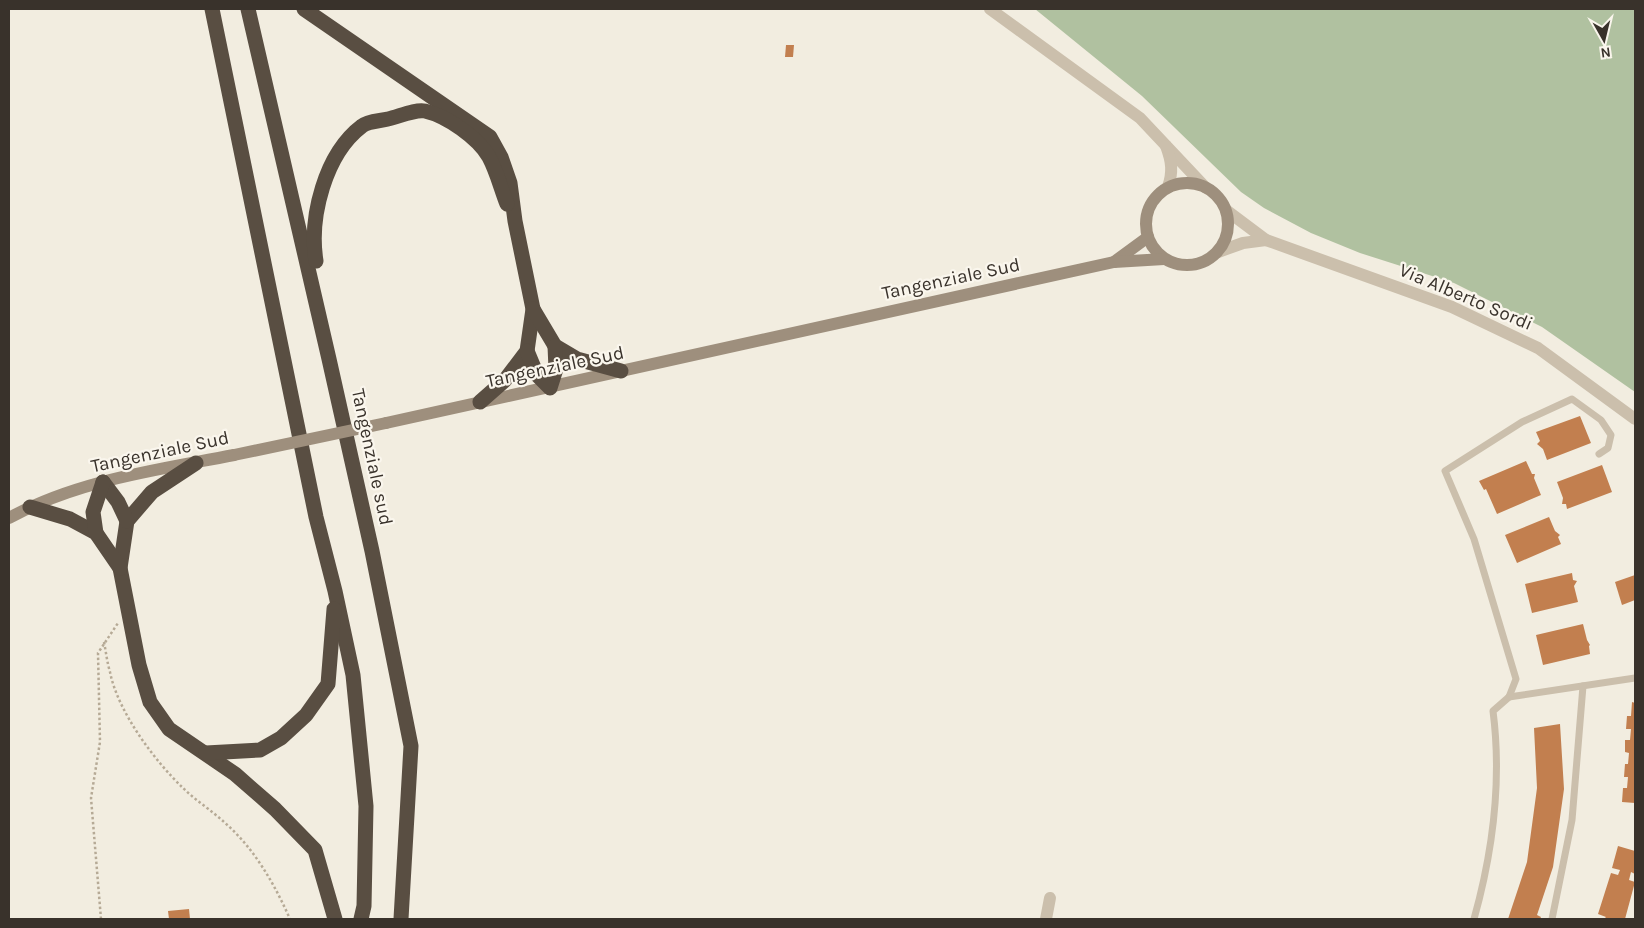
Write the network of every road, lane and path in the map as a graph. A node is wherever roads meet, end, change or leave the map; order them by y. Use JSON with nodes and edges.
{"nodes":[{"id":1,"x":212,"y":9,"type":"edge"},
{"id":2,"x":248,"y":9,"type":"edge"},
{"id":3,"x":304,"y":9,"type":"edge"},
{"id":4,"x":990,"y":9,"type":"edge"},
{"id":5,"x":1165,"y":142,"type":"junction"},
{"id":6,"x":1168,"y":187,"type":"junction"},
{"id":7,"x":1205,"y":187,"type":"junction"},
{"id":8,"x":1226,"y":210,"type":"junction"},
{"id":9,"x":515,"y":221,"type":"junction"},
{"id":10,"x":1148,"y":237,"type":"junction"},
{"id":11,"x":1266,"y":240,"type":"junction"},
{"id":12,"x":1218,"y":252,"type":"junction"},
{"id":13,"x":1164,"y":259,"type":"junction"},
{"id":14,"x":1114,"y":262,"type":"junction"},
{"id":15,"x":533,"y":309,"type":"junction"},
{"id":16,"x":555,"y":346,"type":"junction"},
{"id":17,"x":527,"y":351,"type":"junction"},
{"id":18,"x":330,"y":359,"type":"junction"},
{"id":19,"x":621,"y":372,"type":"junction"},
{"id":20,"x":550,"y":388,"type":"junction"},
{"id":21,"x":480,"y":402,"type":"junction"},
{"id":22,"x":1635,"y":419,"type":"edge"},
{"id":23,"x":1599,"y":454,"type":"dead end"},
{"id":24,"x":196,"y":463,"type":"junction"},
{"id":25,"x":103,"y":482,"type":"junction"},
{"id":26,"x":30,"y":507,"type":"junction"},
{"id":27,"x":9,"y":518,"type":"edge"},
{"id":28,"x":127,"y":521,"type":"junction"},
{"id":29,"x":96,"y":533,"type":"junction"},
{"id":30,"x":120,"y":568,"type":"junction"},
{"id":31,"x":335,"y":591,"type":"junction"},
{"id":32,"x":129,"y":614,"type":"junction"},
{"id":33,"x":104,"y":642,"type":"junction"},
{"id":34,"x":1635,"y":678,"type":"edge"},
{"id":35,"x":1583,"y":686,"type":"junction"},
{"id":36,"x":1509,"y":697,"type":"junction"},
{"id":37,"x":206,"y":753,"type":"junction"},
{"id":38,"x":1050,"y":898,"type":"dead end"},
{"id":39,"x":101,"y":919,"type":"edge"},
{"id":40,"x":290,"y":919,"type":"edge"},
{"id":41,"x":334,"y":919,"type":"edge"},
{"id":42,"x":361,"y":919,"type":"edge"},
{"id":43,"x":401,"y":919,"type":"edge"},
{"id":44,"x":1046,"y":919,"type":"edge"},
{"id":45,"x":1474,"y":919,"type":"edge"},
{"id":46,"x":1552,"y":919,"type":"edge"}],
"edges":[{"from":1,"to":31,"type":"highway"},
{"from":2,"to":18,"type":"highway","name":"Tangenziale sud"},
{"from":3,"to":9,"type":"highway"},
{"from":4,"to":5,"type":"street"},
{"from":5,"to":6,"type":"street"},
{"from":5,"to":7,"type":"street"},
{"from":6,"to":7,"type":"street"},
{"from":6,"to":10,"type":"street"},
{"from":7,"to":8,"type":"street"},
{"from":8,"to":11,"type":"street","name":"Via Alberto Sordi"},
{"from":8,"to":12,"type":"street"},
{"from":9,"to":15,"type":"highway"},
{"from":9,"to":18,"type":"highway"},
{"from":10,"to":13,"type":"street"},
{"from":10,"to":14,"type":"street","name":"Tangenziale Sud"},
{"from":11,"to":12,"type":"street","name":"Via Alberto Sordi"},
{"from":11,"to":22,"type":"street","name":"Via Alberto Sordi"},
{"from":12,"to":13,"type":"street"},
{"from":13,"to":14,"type":"street","name":"Tangenziale Sud"},
{"from":14,"to":19,"type":"street","name":"Tangenziale Sud"},
{"from":15,"to":16,"type":"highway"},
{"from":15,"to":17,"type":"highway"},
{"from":16,"to":19,"type":"highway"},
{"from":16,"to":20,"type":"highway"},
{"from":17,"to":20,"type":"highway"},
{"from":17,"to":21,"type":"highway"},
{"from":18,"to":43,"type":"highway","name":"Tangenziale sud"},
{"from":19,"to":20,"type":"street","name":"Tangenziale Sud"},
{"from":20,"to":21,"type":"street","name":"Tangenziale Sud"},
{"from":21,"to":24,"type":"street","name":"Tangenziale Sud","bridge":true},
{"from":23,"to":36,"type":"lane"},
{"from":24,"to":25,"type":"street","name":"Tangenziale Sud"},
{"from":24,"to":28,"type":"highway"},
{"from":25,"to":26,"type":"street","name":"Tangenziale Sud"},
{"from":25,"to":28,"type":"highway"},
{"from":25,"to":29,"type":"highway"},
{"from":26,"to":27,"type":"street","name":"Tangenziale Sud"},
{"from":26,"to":29,"type":"highway"},
{"from":28,"to":30,"type":"highway"},
{"from":29,"to":30,"type":"highway"},
{"from":30,"to":32,"type":"highway"},
{"from":31,"to":37,"type":"highway"},
{"from":31,"to":42,"type":"highway"},
{"from":32,"to":33,"type":"path"},
{"from":32,"to":37,"type":"highway"},
{"from":33,"to":39,"type":"path"},
{"from":33,"to":40,"type":"path"},
{"from":34,"to":35,"type":"lane"},
{"from":35,"to":36,"type":"lane"},
{"from":35,"to":46,"type":"lane"},
{"from":36,"to":45,"type":"lane"},
{"from":37,"to":41,"type":"highway"},
{"from":38,"to":44,"type":"street"}]}
